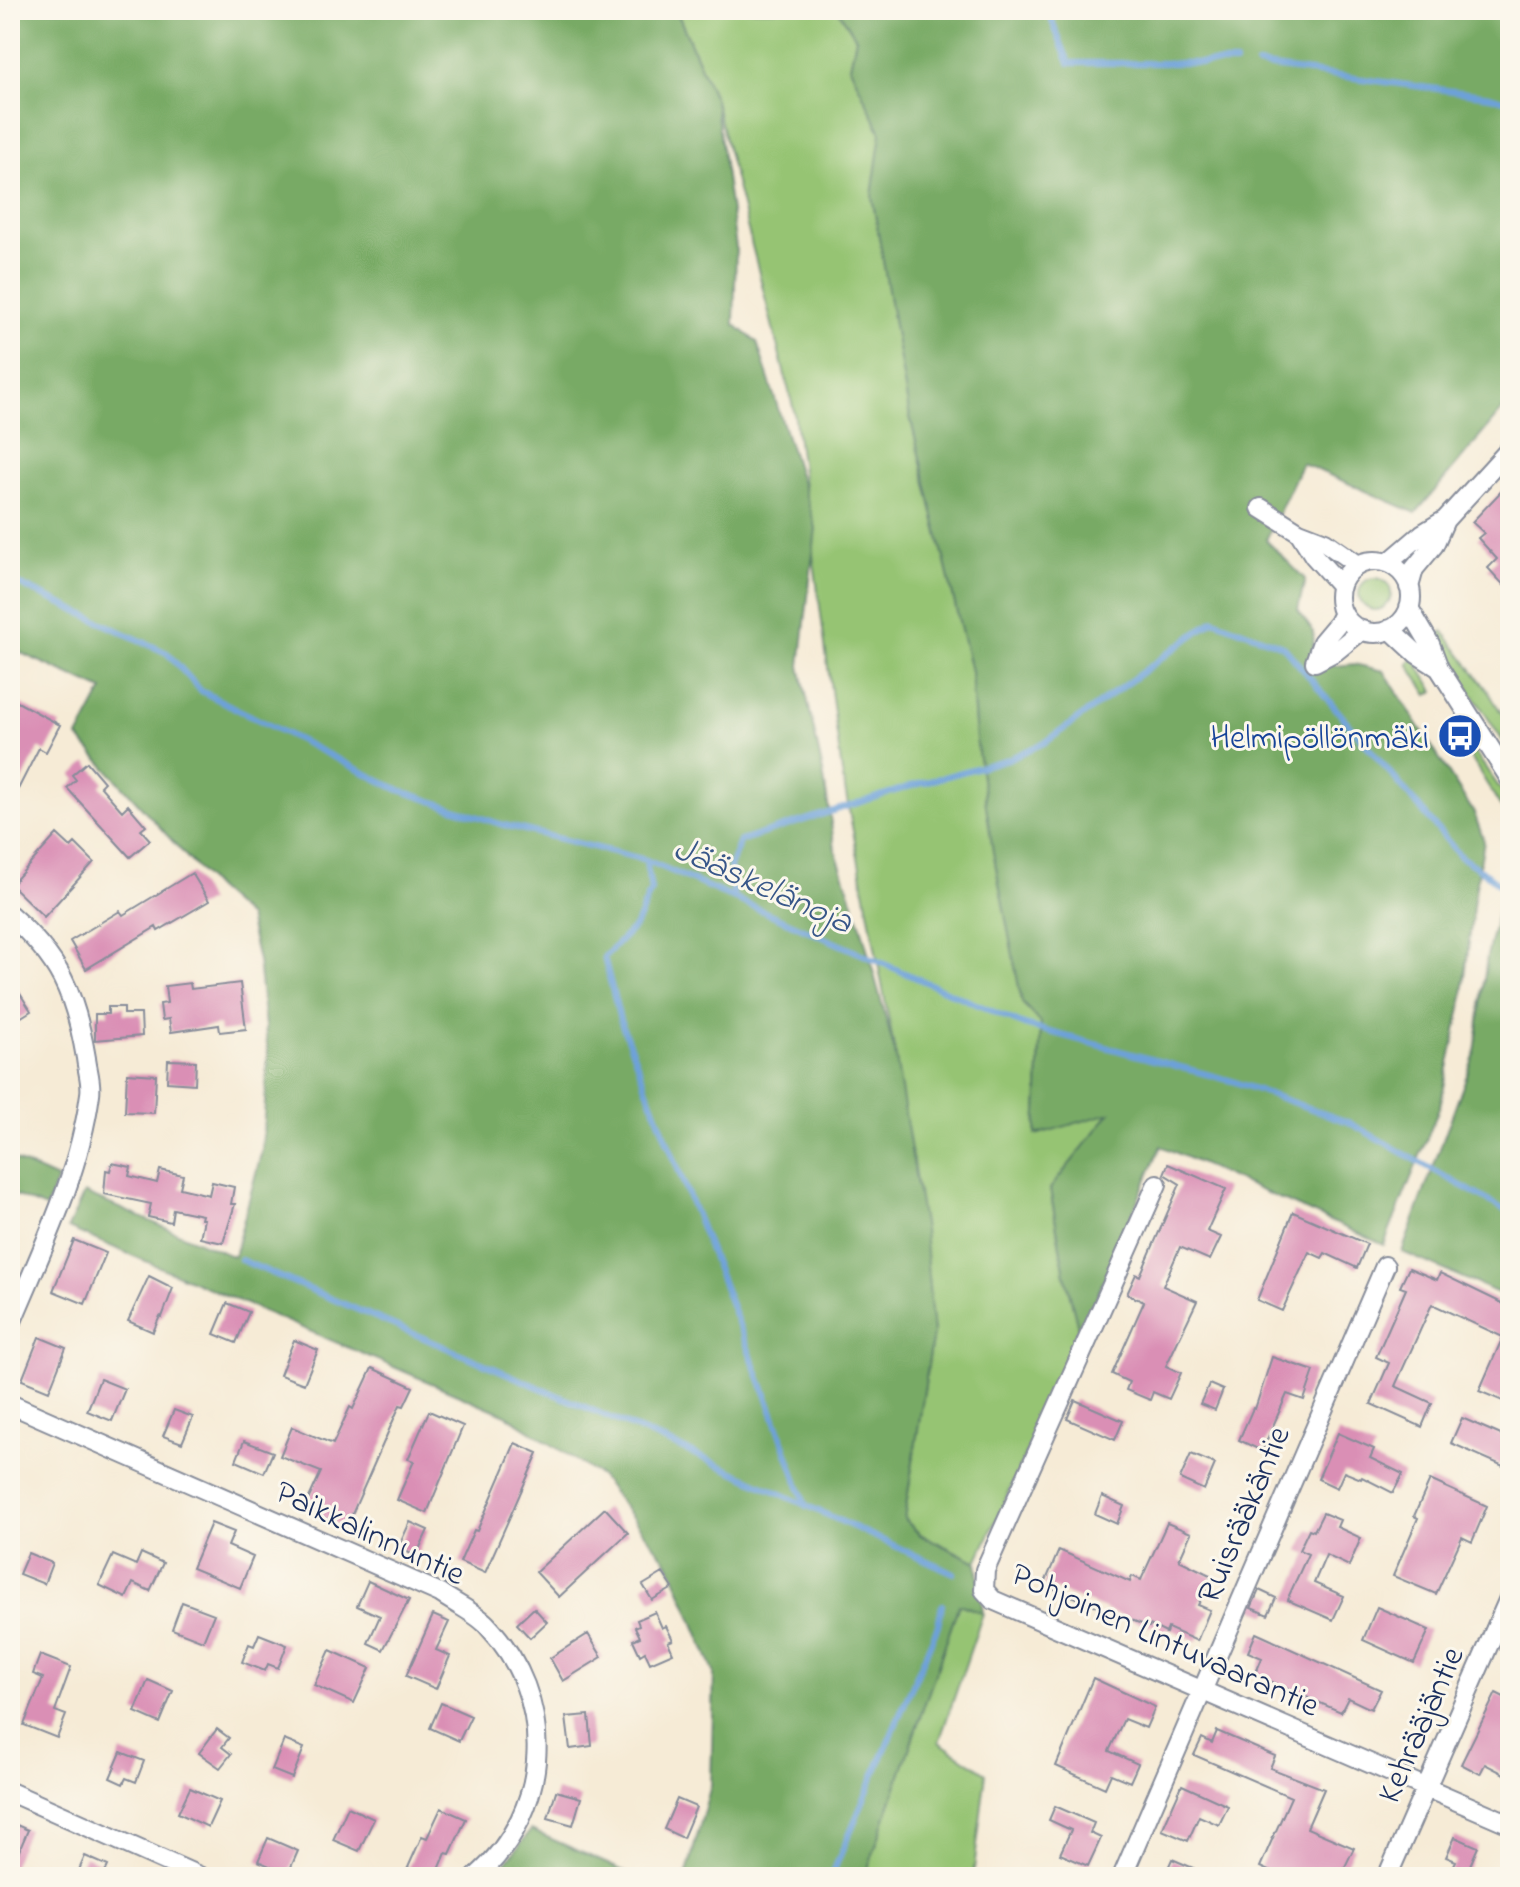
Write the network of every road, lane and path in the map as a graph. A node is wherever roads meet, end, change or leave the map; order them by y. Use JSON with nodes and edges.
{"nodes":[{"id":1,"x":1510,"y":449,"type":"edge"},
{"id":2,"x":1261,"y":508,"type":"dead end"},
{"id":3,"x":1445,"y":520,"type":"junction"},
{"id":4,"x":1299,"y":532,"type":"junction"},
{"id":5,"x":1388,"y":563,"type":"junction"},
{"id":6,"x":1358,"y":565,"type":"junction"},
{"id":7,"x":1341,"y":586,"type":"junction"},
{"id":8,"x":1409,"y":587,"type":"junction"},
{"id":9,"x":1409,"y":608,"type":"junction"},
{"id":10,"x":1343,"y":613,"type":"junction"},
{"id":11,"x":1390,"y":629,"type":"junction"},
{"id":12,"x":1362,"y":630,"type":"junction"},
{"id":13,"x":1439,"y":668,"type":"junction"},
{"id":14,"x":1510,"y":779,"type":"edge"},
{"id":15,"x":10,"y":915,"type":"edge"},
{"id":16,"x":1157,"y":1184,"type":"dead end"},
{"id":17,"x":1385,"y":1266,"type":"dead end"},
{"id":18,"x":10,"y":1326,"type":"edge"},
{"id":19,"x":10,"y":1404,"type":"edge"},
{"id":20,"x":1510,"y":1596,"type":"edge"},
{"id":21,"x":1201,"y":1689,"type":"junction"},
{"id":22,"x":1426,"y":1788,"type":"junction"},
{"id":23,"x":10,"y":1792,"type":"edge"},
{"id":24,"x":1510,"y":1824,"type":"edge"},
{"id":25,"x":201,"y":1877,"type":"edge"},
{"id":26,"x":476,"y":1877,"type":"edge"},
{"id":27,"x":1122,"y":1877,"type":"edge"},
{"id":28,"x":1387,"y":1877,"type":"edge"}],
"edges":[{"from":1,"to":3,"type":"street"},
{"from":2,"to":4,"type":"street"},
{"from":3,"to":5,"type":"street"},
{"from":3,"to":8,"type":"street"},
{"from":4,"to":6,"type":"street"},
{"from":4,"to":7,"type":"street"},
{"from":5,"to":6,"type":"street"},
{"from":5,"to":8,"type":"street"},
{"from":6,"to":7,"type":"street"},
{"from":7,"to":10,"type":"street"},
{"from":8,"to":9,"type":"street"},
{"from":9,"to":11,"type":"street"},
{"from":9,"to":13,"type":"street"},
{"from":10,"to":12,"type":"street"},
{"from":10,"to":12,"type":"street"},
{"from":11,"to":12,"type":"street"},
{"from":11,"to":13,"type":"street"},
{"from":13,"to":14,"type":"street"},
{"from":15,"to":18,"type":"street"},
{"from":16,"to":21,"type":"street","name":"Pohjoinen Lintuvaarantie"},
{"from":17,"to":21,"type":"street","name":"Ruisrääkäntie"},
{"from":19,"to":26,"type":"street","name":"Paikkalinnuntie"},
{"from":20,"to":22,"type":"street","name":"Kehrääjäntie"},
{"from":21,"to":22,"type":"street","name":"Pohjoinen Lintuvaarantie"},
{"from":21,"to":27,"type":"street","name":"Ruisrääkäntie"},
{"from":22,"to":24,"type":"street","name":"Pohjoinen Lintuvaarantie"},
{"from":22,"to":28,"type":"street","name":"Kehrääjäntie"},
{"from":23,"to":25,"type":"street"}]}
